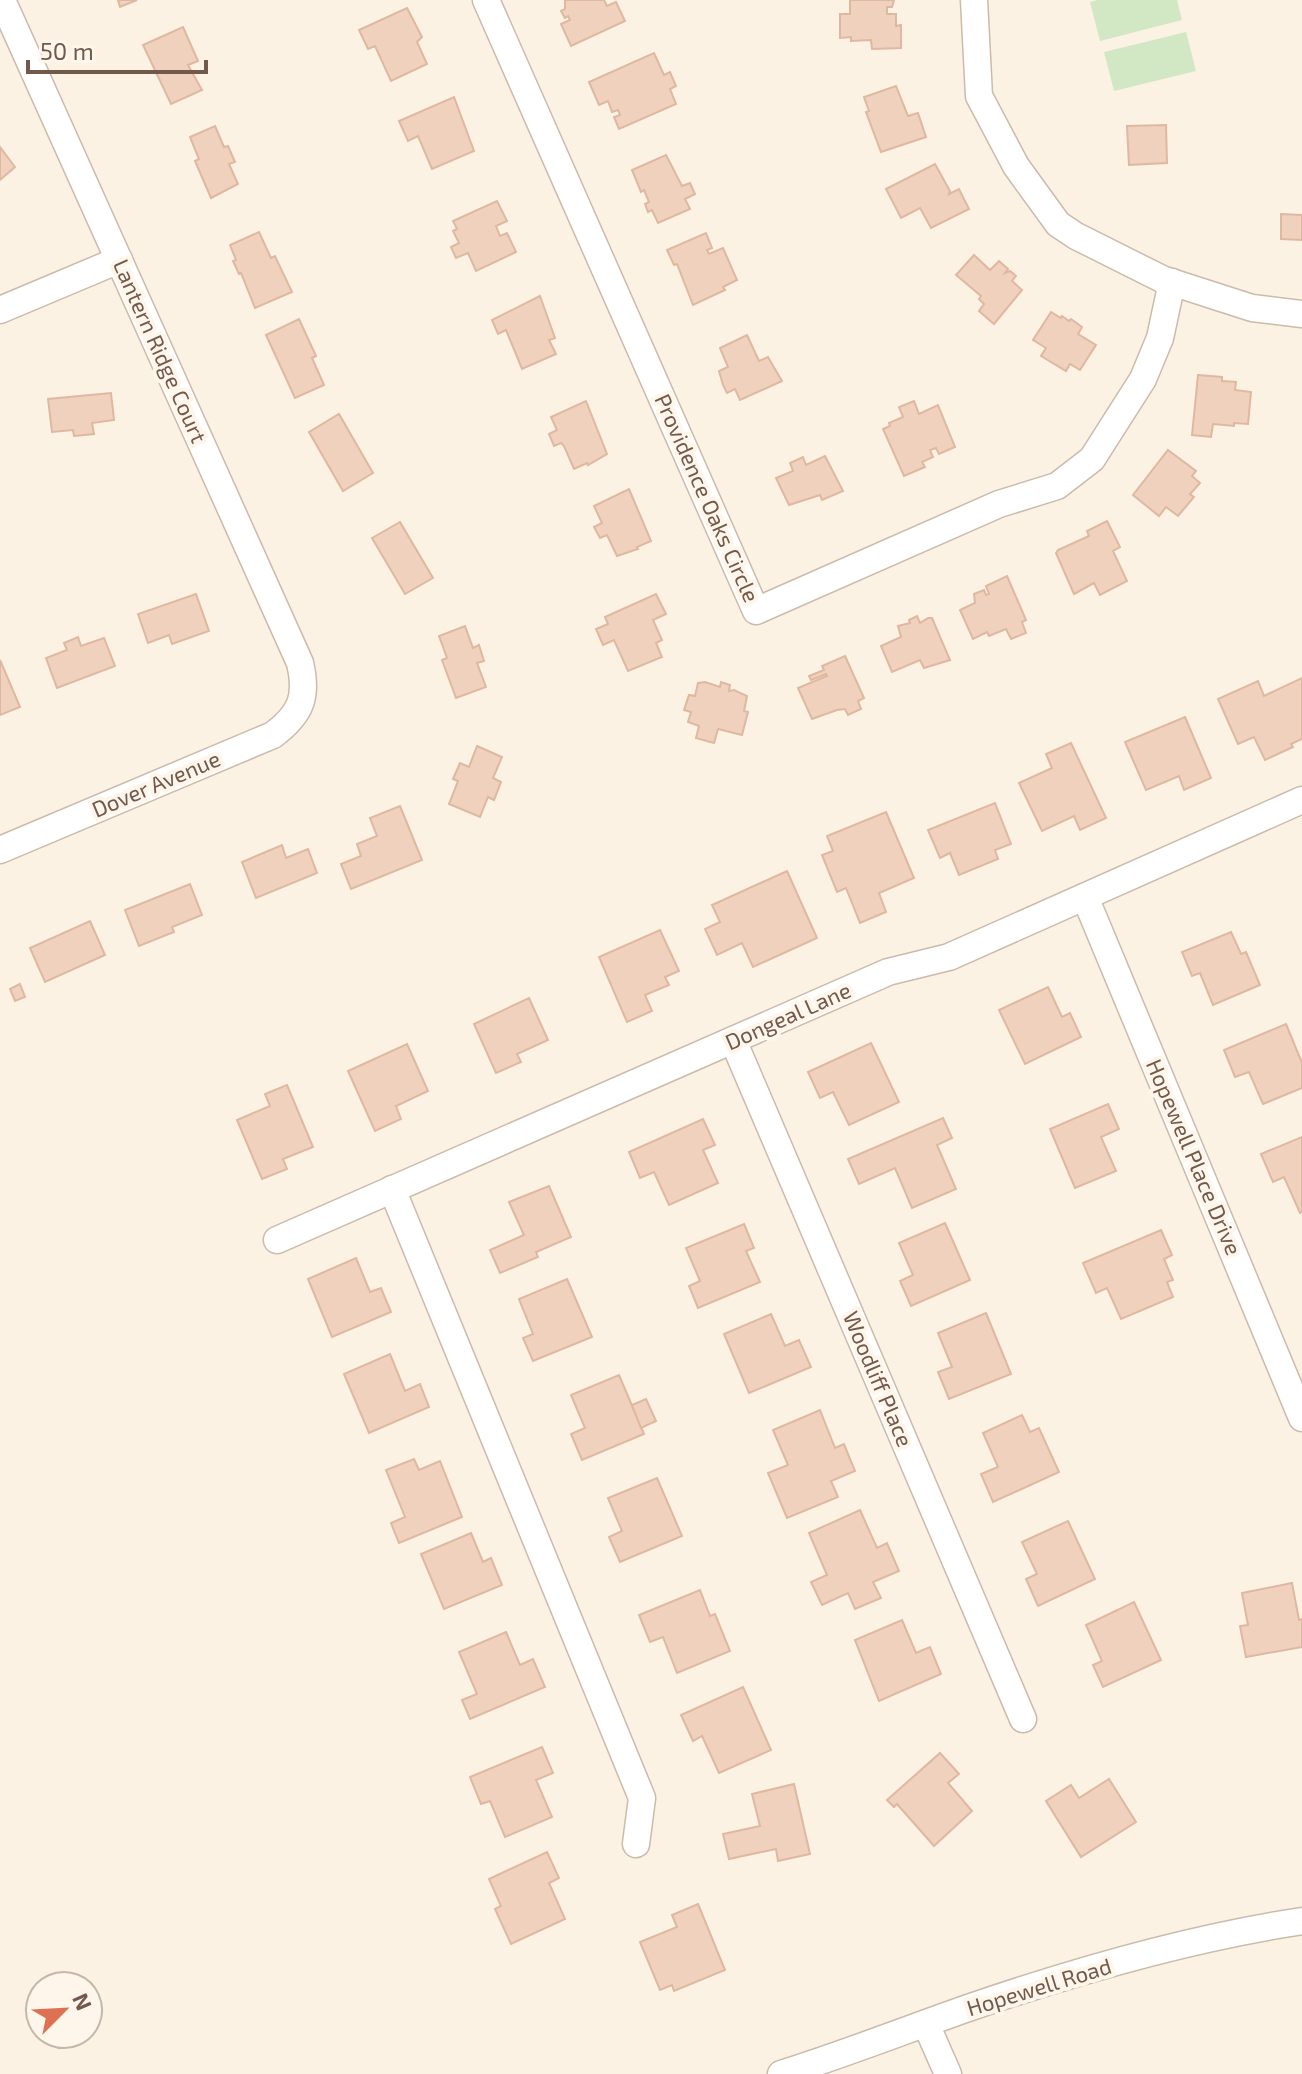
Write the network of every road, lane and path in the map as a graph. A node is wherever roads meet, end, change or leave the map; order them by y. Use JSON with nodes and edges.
{"nodes":[{"id":1,"x":2,"y":0,"type":"edge"},
{"id":2,"x":486,"y":0,"type":"edge"},
{"id":3,"x":974,"y":0,"type":"edge"},
{"id":4,"x":119,"y":260,"type":"junction"},
{"id":5,"x":1172,"y":282,"type":"junction"},
{"id":6,"x":0,"y":310,"type":"edge"},
{"id":7,"x":1302,"y":314,"type":"edge"},
{"id":8,"x":301,"y":705,"type":"joint"},
{"id":9,"x":1302,"y":800,"type":"edge"},
{"id":10,"x":0,"y":850,"type":"edge"},
{"id":11,"x":1085,"y":897,"type":"junction"},
{"id":12,"x":733,"y":1040,"type":"junction"},
{"id":13,"x":392,"y":1189,"type":"junction"},
{"id":14,"x":277,"y":1240,"type":"dead end"},
{"id":15,"x":1302,"y":1418,"type":"edge"},
{"id":16,"x":1023,"y":1719,"type":"dead end"},
{"id":17,"x":636,"y":1844,"type":"dead end"},
{"id":18,"x":1302,"y":1921,"type":"edge"},
{"id":19,"x":926,"y":2024,"type":"junction"},
{"id":20,"x":781,"y":2074,"type":"edge"},
{"id":21,"x":948,"y":2074,"type":"edge"}],
"edges":[{"from":1,"to":4,"type":"street","name":"Lantern Ridge Court"},
{"from":2,"to":5,"type":"street","name":"Providence Oaks Circle"},
{"from":3,"to":5,"type":"street"},
{"from":4,"to":6,"type":"street"},
{"from":4,"to":8,"type":"street","name":"Lantern Ridge Court"},
{"from":5,"to":7,"type":"street"},
{"from":8,"to":10,"type":"street","name":"Dover Avenue"},
{"from":9,"to":11,"type":"street","name":"Dongeal Lane"},
{"from":11,"to":12,"type":"street","name":"Dongeal Lane"},
{"from":11,"to":15,"type":"street","name":"Hopewell Place Drive"},
{"from":12,"to":13,"type":"street","name":"Dongeal Lane"},
{"from":12,"to":16,"type":"street","name":"Woodliff Place"},
{"from":13,"to":14,"type":"street","name":"Dongeal Lane"},
{"from":13,"to":17,"type":"street"},
{"from":18,"to":19,"type":"street","name":"Hopewell Road"},
{"from":19,"to":20,"type":"street","name":"Hopewell Road"},
{"from":19,"to":21,"type":"street"}]}
